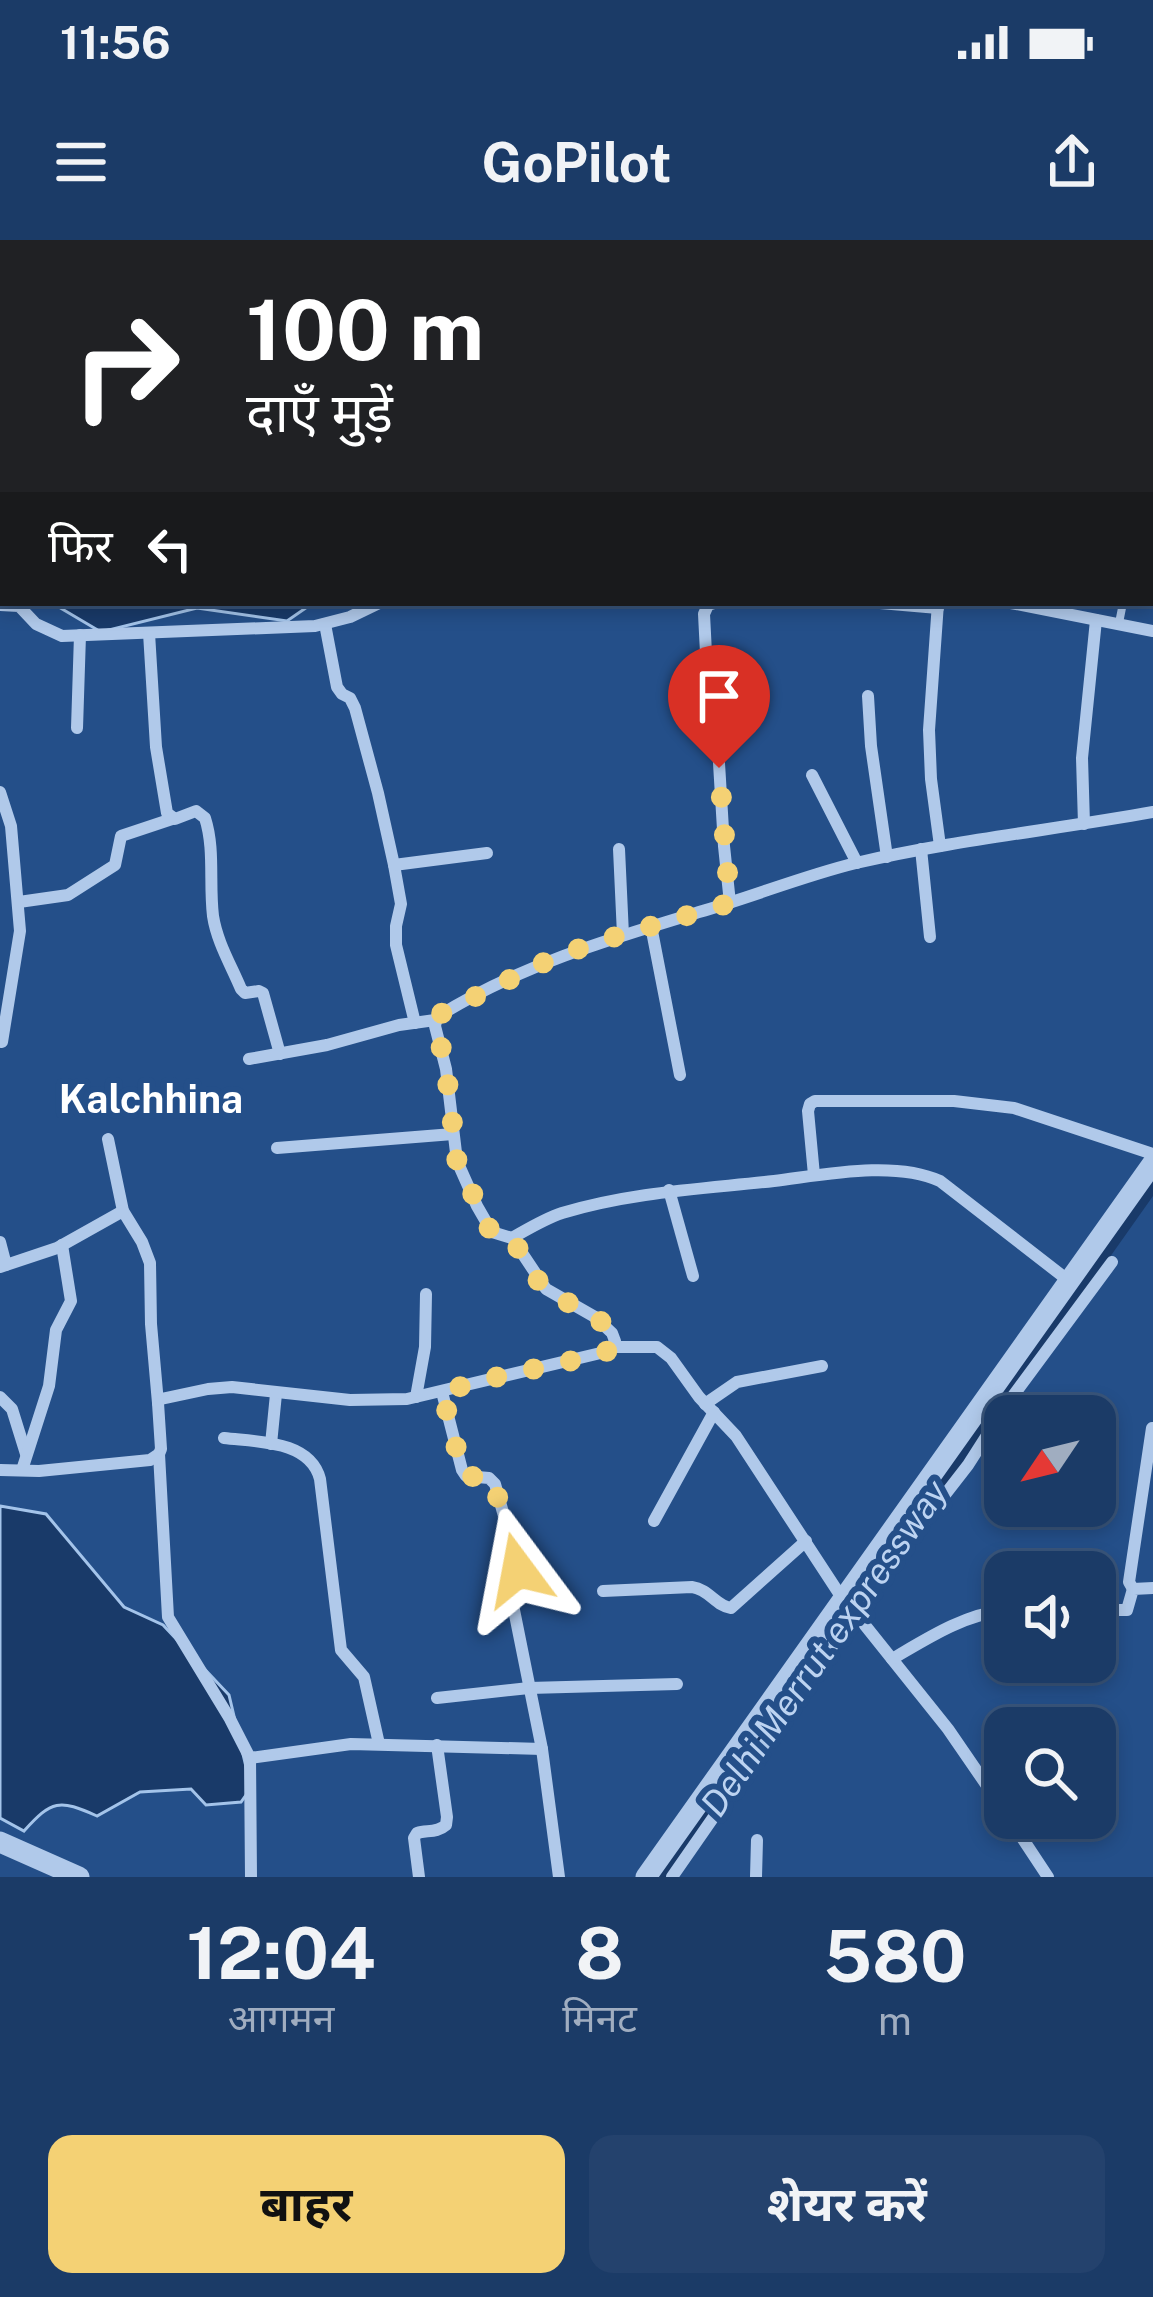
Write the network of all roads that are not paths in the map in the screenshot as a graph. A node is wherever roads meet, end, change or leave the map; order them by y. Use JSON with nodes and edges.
{"nodes":[{"id":1,"x":19,"y":606,"type":"edge"},
{"id":2,"x":373,"y":606,"type":"edge"},
{"id":3,"x":708,"y":606,"type":"edge"},
{"id":4,"x":938,"y":606,"type":"edge"},
{"id":5,"x":1026,"y":606,"type":"edge"},
{"id":6,"x":1122,"y":606,"type":"edge"},
{"id":7,"x":1096,"y":620,"type":"junction"},
{"id":8,"x":325,"y":624,"type":"junction"},
{"id":9,"x":1119,"y":625,"type":"junction"},
{"id":10,"x":1153,"y":631,"type":"edge"},
{"id":11,"x":149,"y":633,"type":"junction"},
{"id":12,"x":80,"y":635,"type":"junction"},
{"id":13,"x":706,"y":652,"type":"dead end"},
{"id":14,"x":868,"y":696,"type":"dead end"},
{"id":15,"x":77,"y":728,"type":"dead end"},
{"id":16,"x":717,"y":730,"type":"dead end"},
{"id":17,"x":812,"y":775,"type":"dead end"},
{"id":18,"x":0,"y":792,"type":"edge"},
{"id":19,"x":1153,"y":812,"type":"edge"},
{"id":20,"x":172,"y":819,"type":"junction"},
{"id":21,"x":1084,"y":824,"type":"junction"},
{"id":22,"x":940,"y":846,"type":"junction"},
{"id":23,"x":620,"y":849,"type":"dead end"},
{"id":24,"x":921,"y":849,"type":"junction"},
{"id":25,"x":488,"y":853,"type":"dead end"},
{"id":26,"x":886,"y":857,"type":"junction"},
{"id":27,"x":857,"y":863,"type":"junction"},
{"id":28,"x":394,"y":866,"type":"junction"},
{"id":29,"x":19,"y":902,"type":"junction"},
{"id":30,"x":730,"y":903,"type":"junction"},
{"id":31,"x":651,"y":926,"type":"junction"},
{"id":32,"x":622,"y":935,"type":"junction"},
{"id":33,"x":930,"y":938,"type":"dead end"},
{"id":34,"x":435,"y":1020,"type":"junction"},
{"id":35,"x":415,"y":1023,"type":"junction"},
{"id":36,"x":2,"y":1042,"type":"edge"},
{"id":37,"x":280,"y":1054,"type":"junction"},
{"id":38,"x":249,"y":1060,"type":"dead end"},
{"id":39,"x":680,"y":1075,"type":"dead end"},
{"id":40,"x":453,"y":1134,"type":"junction"},
{"id":41,"x":108,"y":1139,"type":"dead end"},
{"id":42,"x":277,"y":1148,"type":"dead end"},
{"id":43,"x":1153,"y":1158,"type":"edge"},
{"id":44,"x":814,"y":1175,"type":"junction"},
{"id":45,"x":669,"y":1190,"type":"junction"},
{"id":46,"x":123,"y":1210,"type":"junction"},
{"id":47,"x":512,"y":1238,"type":"junction"},
{"id":48,"x":0,"y":1243,"type":"edge"},
{"id":49,"x":62,"y":1245,"type":"junction"},
{"id":50,"x":1112,"y":1262,"type":"dead end"},
{"id":51,"x":3,"y":1266,"type":"edge"},
{"id":52,"x":693,"y":1276,"type":"dead end"},
{"id":53,"x":1069,"y":1281,"type":"junction"},
{"id":54,"x":426,"y":1294,"type":"dead end"},
{"id":55,"x":614,"y":1347,"type":"junction"},
{"id":56,"x":821,"y":1366,"type":"dead end"},
{"id":57,"x":442,"y":1392,"type":"junction"},
{"id":58,"x":276,"y":1394,"type":"junction"},
{"id":59,"x":0,"y":1397,"type":"edge"},
{"id":60,"x":416,"y":1397,"type":"junction"},
{"id":61,"x":158,"y":1403,"type":"junction"},
{"id":62,"x":710,"y":1408,"type":"junction"},
{"id":63,"x":1152,"y":1428,"type":"edge"},
{"id":64,"x":224,"y":1438,"type":"dead end"},
{"id":65,"x":271,"y":1444,"type":"junction"},
{"id":66,"x":159,"y":1454,"type":"junction"},
{"id":67,"x":24,"y":1462,"type":"junction"},
{"id":68,"x":0,"y":1470,"type":"edge"},
{"id":69,"x":654,"y":1521,"type":"dead end"},
{"id":70,"x":806,"y":1541,"type":"junction"},
{"id":71,"x":1153,"y":1588,"type":"edge"},
{"id":72,"x":1133,"y":1589,"type":"junction"},
{"id":73,"x":604,"y":1591,"type":"dead end"},
{"id":74,"x":849,"y":1606,"type":"junction"},
{"id":75,"x":1116,"y":1610,"type":"edge"},
{"id":76,"x":984,"y":1614,"type":"edge"},
{"id":77,"x":892,"y":1659,"type":"junction"},
{"id":78,"x":676,"y":1684,"type":"dead end"},
{"id":79,"x":529,"y":1688,"type":"junction"},
{"id":80,"x":437,"y":1698,"type":"dead end"},
{"id":81,"x":380,"y":1744,"type":"junction"},
{"id":82,"x":437,"y":1745,"type":"junction"},
{"id":83,"x":542,"y":1749,"type":"junction"},
{"id":84,"x":250,"y":1758,"type":"junction"},
{"id":85,"x":984,"y":1782,"type":"edge"},
{"id":86,"x":1023,"y":1839,"type":"edge"},
{"id":87,"x":757,"y":1840,"type":"dead end"},
{"id":88,"x":0,"y":1842,"type":"edge"},
{"id":89,"x":80,"y":1877,"type":"edge"},
{"id":90,"x":251,"y":1877,"type":"edge"},
{"id":91,"x":419,"y":1877,"type":"edge"},
{"id":92,"x":559,"y":1877,"type":"edge"},
{"id":93,"x":646,"y":1877,"type":"edge"},
{"id":94,"x":672,"y":1877,"type":"edge"},
{"id":95,"x":756,"y":1877,"type":"edge"},
{"id":96,"x":1048,"y":1877,"type":"edge"}],
"edges":[{"from":1,"to":12,"type":"street"},
{"from":2,"to":8,"type":"street"},
{"from":3,"to":13,"type":"street"},
{"from":4,"to":22,"type":"street"},
{"from":5,"to":7,"type":"street"},
{"from":6,"to":9,"type":"lane"},
{"from":7,"to":9,"type":"street"},
{"from":7,"to":21,"type":"street"},
{"from":8,"to":11,"type":"street"},
{"from":8,"to":28,"type":"street"},
{"from":9,"to":10,"type":"street"},
{"from":11,"to":12,"type":"street"},
{"from":11,"to":20,"type":"street"},
{"from":12,"to":15,"type":"street"},
{"from":14,"to":26,"type":"street"},
{"from":16,"to":30,"type":"street"},
{"from":17,"to":27,"type":"street"},
{"from":18,"to":29,"type":"street"},
{"from":19,"to":21,"type":"street"},
{"from":20,"to":29,"type":"street"},
{"from":20,"to":37,"type":"street"},
{"from":21,"to":22,"type":"street"},
{"from":22,"to":24,"type":"street"},
{"from":23,"to":32,"type":"street"},
{"from":24,"to":26,"type":"street"},
{"from":24,"to":33,"type":"street"},
{"from":25,"to":28,"type":"street"},
{"from":26,"to":27,"type":"street"},
{"from":27,"to":30,"type":"street"},
{"from":28,"to":35,"type":"street"},
{"from":29,"to":36,"type":"street"},
{"from":30,"to":31,"type":"street"},
{"from":31,"to":32,"type":"street"},
{"from":31,"to":39,"type":"street"},
{"from":32,"to":34,"type":"street"},
{"from":34,"to":35,"type":"street"},
{"from":34,"to":40,"type":"street"},
{"from":35,"to":37,"type":"street"},
{"from":37,"to":38,"type":"street"},
{"from":40,"to":42,"type":"street"},
{"from":40,"to":47,"type":"street"},
{"from":41,"to":46,"type":"street"},
{"from":43,"to":44,"type":"street"},
{"from":43,"to":53,"type":"street"},
{"from":44,"to":45,"type":"street"},
{"from":44,"to":53,"type":"street"},
{"from":45,"to":47,"type":"street"},
{"from":45,"to":52,"type":"street"},
{"from":46,"to":49,"type":"street"},
{"from":46,"to":61,"type":"street"},
{"from":47,"to":55,"type":"street"},
{"from":48,"to":51,"type":"street"},
{"from":49,"to":51,"type":"street"},
{"from":49,"to":67,"type":"street"},
{"from":50,"to":74,"type":"street"},
{"from":53,"to":74,"type":"street"},
{"from":54,"to":60,"type":"street"},
{"from":55,"to":57,"type":"street"},
{"from":55,"to":62,"type":"street"},
{"from":56,"to":62,"type":"street"},
{"from":57,"to":60,"type":"street"},
{"from":57,"to":79,"type":"street"},
{"from":58,"to":60,"type":"street"},
{"from":58,"to":61,"type":"street"},
{"from":58,"to":65,"type":"street"},
{"from":59,"to":67,"type":"street"},
{"from":61,"to":66,"type":"street"},
{"from":62,"to":69,"type":"street"},
{"from":62,"to":70,"type":"street"},
{"from":63,"to":72,"type":"street"},
{"from":64,"to":65,"type":"street"},
{"from":65,"to":81,"type":"street"},
{"from":66,"to":67,"type":"street"},
{"from":66,"to":84,"type":"street"},
{"from":67,"to":68,"type":"street"},
{"from":70,"to":73,"type":"street"},
{"from":70,"to":74,"type":"street"},
{"from":71,"to":72,"type":"street"},
{"from":72,"to":75,"type":"street"},
{"from":74,"to":77,"type":"street"},
{"from":74,"to":93,"type":"street"},
{"from":74,"to":94,"type":"street"},
{"from":76,"to":77,"type":"street"},
{"from":77,"to":85,"type":"street"},
{"from":78,"to":79,"type":"street"},
{"from":79,"to":80,"type":"street"},
{"from":79,"to":83,"type":"street"},
{"from":81,"to":82,"type":"street"},
{"from":81,"to":84,"type":"street"},
{"from":82,"to":83,"type":"street"},
{"from":82,"to":91,"type":"street"},
{"from":83,"to":92,"type":"street"},
{"from":84,"to":90,"type":"street"},
{"from":86,"to":96,"type":"street"},
{"from":87,"to":95,"type":"street"},
{"from":88,"to":89,"type":"street"}]}
